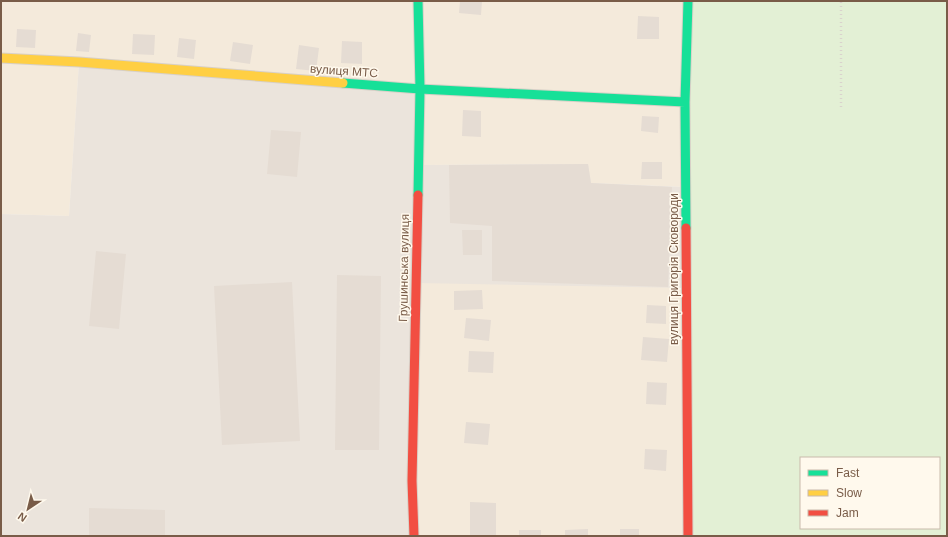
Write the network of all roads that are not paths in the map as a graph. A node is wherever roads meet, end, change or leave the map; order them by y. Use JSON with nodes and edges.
{"nodes":[{"id":1,"x":418,"y":1,"type":"edge"},
{"id":2,"x":688,"y":1,"type":"edge"},
{"id":3,"x":1,"y":58,"type":"edge"},
{"id":4,"x":420,"y":89,"type":"junction"},
{"id":5,"x":685,"y":102,"type":"junction"},
{"id":6,"x":414,"y":536,"type":"edge"},
{"id":7,"x":688,"y":536,"type":"edge"}],
"edges":[{"from":1,"to":4,"type":"street","name":"Грушинська вулиця"},
{"from":2,"to":5,"type":"street","name":"вулиця Григорія Сковороди"},
{"from":3,"to":4,"type":"street","name":"вулиця МТС"},
{"from":4,"to":5,"type":"street","name":"вулиця МТС"},
{"from":4,"to":6,"type":"street","name":"Грушинська вулиця"},
{"from":5,"to":7,"type":"street","name":"вулиця Григорія Сковороди"}]}
